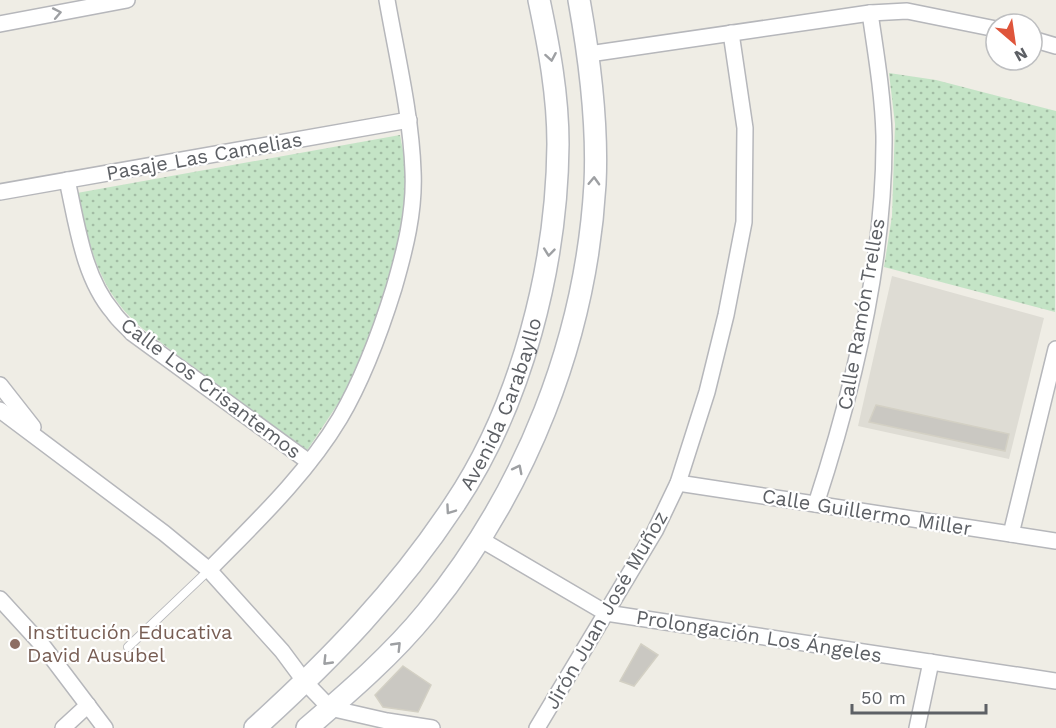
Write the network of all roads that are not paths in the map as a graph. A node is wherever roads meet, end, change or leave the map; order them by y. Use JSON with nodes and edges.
{"nodes":[{"id":1,"x":128,"y":0,"type":"edge"},
{"id":2,"x":387,"y":0,"type":"edge"},
{"id":3,"x":539,"y":0,"type":"edge"},
{"id":4,"x":579,"y":0,"type":"edge"},
{"id":5,"x":870,"y":13,"type":"junction"},
{"id":6,"x":0,"y":24,"type":"edge"},
{"id":7,"x":984,"y":27,"type":"edge"},
{"id":8,"x":731,"y":33,"type":"junction"},
{"id":9,"x":589,"y":54,"type":"junction"},
{"id":10,"x":409,"y":120,"type":"junction"},
{"id":11,"x":67,"y":180,"type":"junction"},
{"id":12,"x":0,"y":192,"type":"edge"},
{"id":13,"x":1056,"y":349,"type":"edge"},
{"id":14,"x":0,"y":385,"type":"edge"},
{"id":15,"x":0,"y":410,"type":"edge"},
{"id":16,"x":48,"y":446,"type":"junction"},
{"id":17,"x":309,"y":462,"type":"junction"},
{"id":18,"x":678,"y":483,"type":"junction"},
{"id":19,"x":816,"y":504,"type":"junction"},
{"id":20,"x":1011,"y":534,"type":"junction"},
{"id":21,"x":480,"y":539,"type":"junction"},
{"id":22,"x":1056,"y":541,"type":"edge"},
{"id":23,"x":209,"y":570,"type":"junction"},
{"id":24,"x":0,"y":600,"type":"edge"},
{"id":25,"x":606,"y":613,"type":"junction"},
{"id":26,"x":128,"y":647,"type":"dead end"},
{"id":27,"x":931,"y":662,"type":"junction"},
{"id":28,"x":1056,"y":681,"type":"edge"},
{"id":29,"x":305,"y":682,"type":"junction"},
{"id":30,"x":88,"y":705,"type":"junction"},
{"id":31,"x":330,"y":708,"type":"junction"},
{"id":32,"x":387,"y":724,"type":"edge"},
{"id":33,"x":63,"y":728,"type":"edge"},
{"id":34,"x":105,"y":728,"type":"edge"},
{"id":35,"x":255,"y":728,"type":"edge"},
{"id":36,"x":307,"y":728,"type":"edge"},
{"id":37,"x":432,"y":728,"type":"edge"},
{"id":38,"x":537,"y":728,"type":"edge"},
{"id":39,"x":917,"y":728,"type":"edge"}],
"edges":[{"from":6,"to":1,"type":"street","one_way":true},
{"from":2,"to":10,"type":"street"},
{"from":3,"to":29,"type":"main road","name":"Avenida Carabayllo","one_way":true},
{"from":4,"to":9,"type":"main road","name":"Avenida Carabayllo"},
{"from":5,"to":7,"type":"street"},
{"from":5,"to":8,"type":"street"},
{"from":5,"to":19,"type":"street","name":"Calle Ramón Trelles"},
{"from":8,"to":9,"type":"street"},
{"from":8,"to":18,"type":"street","name":"Jirón Juan José Muñoz"},
{"from":21,"to":9,"type":"main road","name":"Avenida Carabayllo","one_way":true},
{"from":10,"to":11,"type":"street","name":"Pasaje Las Camelias"},
{"from":10,"to":17,"type":"street"},
{"from":11,"to":12,"type":"street","name":"Pasaje Las Camelias"},
{"from":11,"to":17,"type":"street","name":"Calle Los Crisantemos"},
{"from":13,"to":20,"type":"street"},
{"from":14,"to":16,"type":"street"},
{"from":15,"to":16,"type":"street"},
{"from":16,"to":23,"type":"street"},
{"from":17,"to":23,"type":"street"},
{"from":18,"to":19,"type":"street","name":"Calle Guillermo Miller"},
{"from":18,"to":25,"type":"street","name":"Jirón Juan José Muñoz"},
{"from":19,"to":20,"type":"street","name":"Calle Guillermo Miller"},
{"from":20,"to":22,"type":"street","name":"Calle Guillermo Miller"},
{"from":21,"to":25,"type":"street","name":"Prolongación Los Ángeles"},
{"from":31,"to":21,"type":"main road","name":"Avenida Carabayllo","one_way":true},
{"from":23,"to":26,"type":"lane"},
{"from":23,"to":29,"type":"street"},
{"from":24,"to":30,"type":"street"},
{"from":25,"to":27,"type":"street","name":"Prolongación Los Ángeles"},
{"from":25,"to":38,"type":"street","name":"Jirón Juan José Muñoz"},
{"from":27,"to":28,"type":"street","name":"Prolongación Los Ángeles"},
{"from":27,"to":39,"type":"street"},
{"from":29,"to":31,"type":"street"},
{"from":29,"to":35,"type":"main road","name":"Avenida Carabayllo"},
{"from":30,"to":33,"type":"street"},
{"from":30,"to":34,"type":"street"},
{"from":31,"to":32,"type":"street"},
{"from":31,"to":36,"type":"main road","name":"Avenida Carabayllo"},
{"from":32,"to":37,"type":"street"}]}
